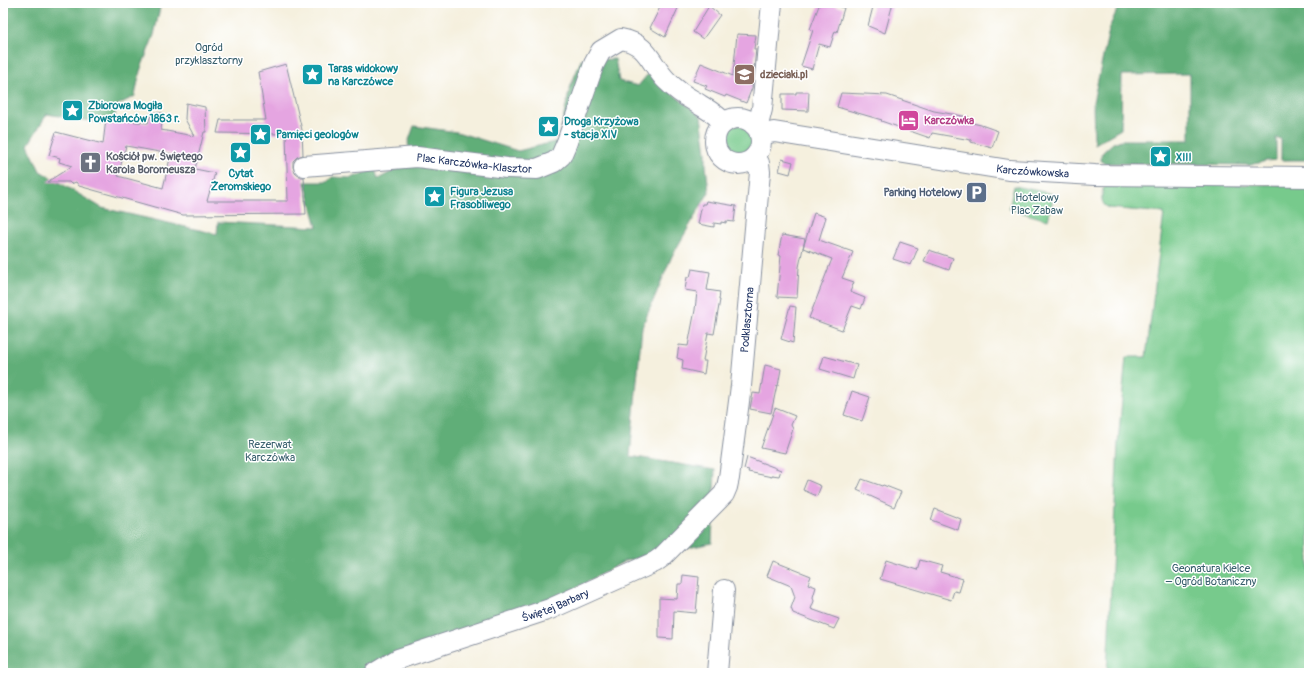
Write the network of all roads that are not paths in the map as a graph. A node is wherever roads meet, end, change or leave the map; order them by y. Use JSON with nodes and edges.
{"nodes":[{"id":1,"x":772,"y":3,"type":"edge"},
{"id":2,"x":724,"y":123,"type":"junction"},
{"id":3,"x":757,"y":130,"type":"junction"},
{"id":4,"x":755,"y":157,"type":"junction"},
{"id":5,"x":304,"y":166,"type":"dead end"},
{"id":6,"x":1309,"y":177,"type":"edge"},
{"id":7,"x":715,"y":502,"type":"joint"},
{"id":8,"x":724,"y":590,"type":"dead end"},
{"id":9,"x":375,"y":673,"type":"edge"},
{"id":10,"x":717,"y":673,"type":"edge"}],
"edges":[{"from":1,"to":3,"type":"street"},
{"from":2,"to":3,"type":"street"},
{"from":2,"to":4,"type":"street"},
{"from":2,"to":5,"type":"street","name":"Plac Karczówka-Klasztor"},
{"from":3,"to":4,"type":"street"},
{"from":3,"to":6,"type":"street","name":"Karczówkowska"},
{"from":4,"to":7,"type":"street","name":"Podklasztorna"},
{"from":7,"to":9,"type":"street","name":"Świętej Barbary"},
{"from":8,"to":10,"type":"street"}]}
